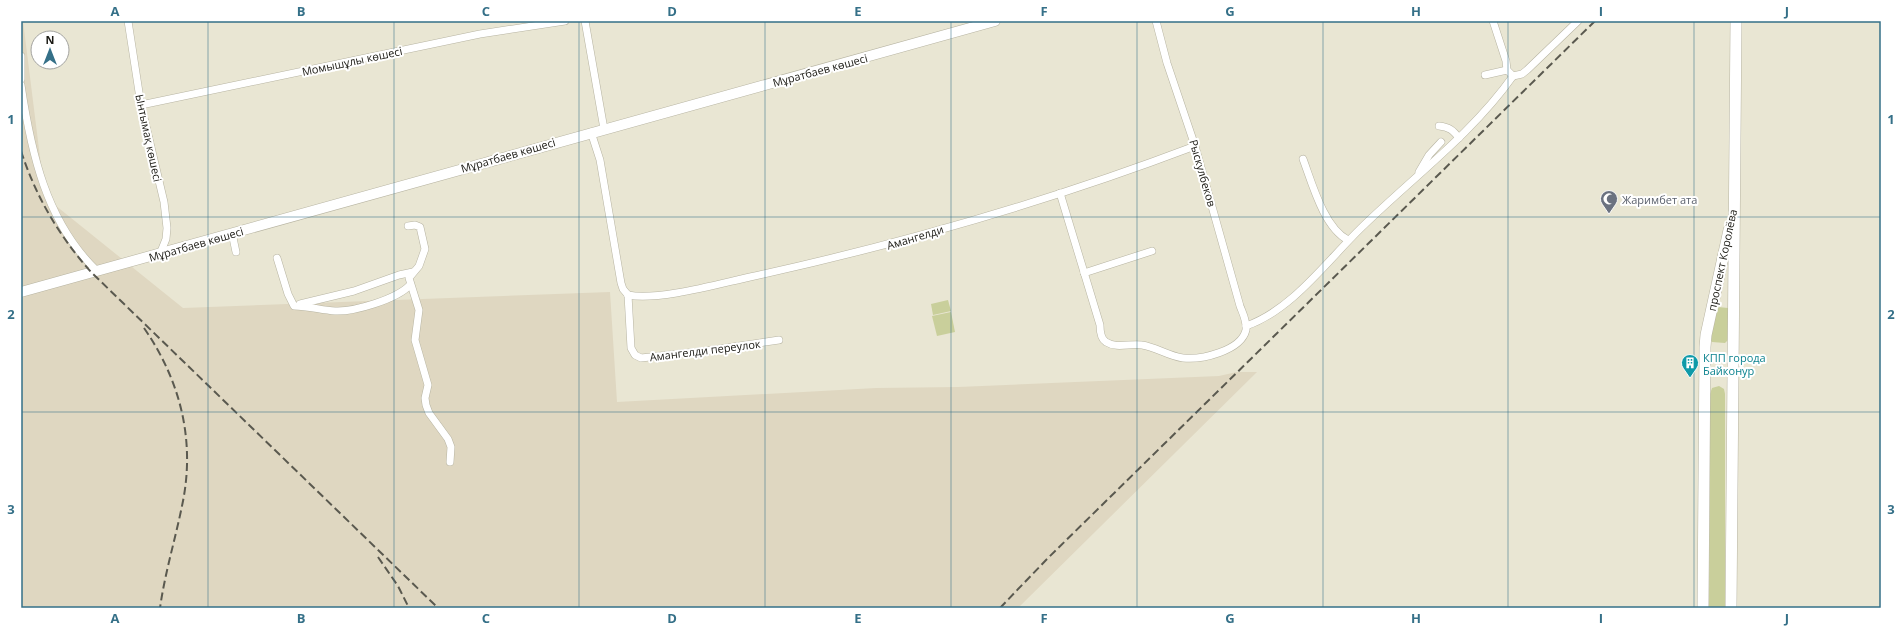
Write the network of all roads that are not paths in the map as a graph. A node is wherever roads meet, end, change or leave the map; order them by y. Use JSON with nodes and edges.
{"nodes":[{"id":1,"x":128,"y":21,"type":"edge"},
{"id":2,"x":565,"y":21,"type":"edge"},
{"id":3,"x":585,"y":21,"type":"edge"},
{"id":4,"x":996,"y":21,"type":"edge"},
{"id":5,"x":1156,"y":21,"type":"edge"},
{"id":6,"x":1493,"y":21,"type":"edge"},
{"id":7,"x":1578,"y":21,"type":"edge"},
{"id":8,"x":1736,"y":21,"type":"edge"},
{"id":9,"x":21,"y":56,"type":"edge"},
{"id":10,"x":1506,"y":70,"type":"junction"},
{"id":11,"x":1484,"y":75,"type":"dead end"},
{"id":12,"x":1514,"y":76,"type":"junction"},
{"id":13,"x":21,"y":79,"type":"edge"},
{"id":14,"x":21,"y":85,"type":"edge"},
{"id":15,"x":141,"y":105,"type":"junction"},
{"id":16,"x":1439,"y":126,"type":"dead end"},
{"id":17,"x":604,"y":129,"type":"junction"},
{"id":18,"x":591,"y":132,"type":"junction"},
{"id":19,"x":1459,"y":138,"type":"junction"},
{"id":20,"x":1441,"y":142,"type":"dead end"},
{"id":21,"x":1195,"y":146,"type":"junction"},
{"id":22,"x":1303,"y":159,"type":"dead end"},
{"id":23,"x":1417,"y":176,"type":"junction"},
{"id":24,"x":1060,"y":193,"type":"junction"},
{"id":25,"x":1734,"y":200,"type":"junction"},
{"id":26,"x":408,"y":226,"type":"dead end"},
{"id":27,"x":232,"y":234,"type":"junction"},
{"id":28,"x":1348,"y":240,"type":"junction"},
{"id":29,"x":1152,"y":251,"type":"dead end"},
{"id":30,"x":236,"y":252,"type":"dead end"},
{"id":31,"x":160,"y":254,"type":"junction"},
{"id":32,"x":277,"y":258,"type":"dead end"},
{"id":33,"x":97,"y":271,"type":"junction"},
{"id":34,"x":413,"y":272,"type":"junction"},
{"id":35,"x":1084,"y":274,"type":"junction"},
{"id":36,"x":410,"y":285,"type":"junction"},
{"id":37,"x":21,"y":292,"type":"edge"},
{"id":38,"x":628,"y":295,"type":"junction"},
{"id":39,"x":294,"y":306,"type":"junction"},
{"id":40,"x":1246,"y":326,"type":"junction"},
{"id":41,"x":779,"y":340,"type":"dead end"},
{"id":42,"x":450,"y":462,"type":"dead end"},
{"id":43,"x":1703,"y":608,"type":"edge"},
{"id":44,"x":1731,"y":608,"type":"edge"}],
"edges":[{"from":1,"to":15,"type":"street","name":"Ынтымақ көшесі"},
{"from":2,"to":15,"type":"street","name":"Момышұлы көшесі"},
{"from":3,"to":17,"type":"street"},
{"from":4,"to":17,"type":"street","name":"Мұратбаев көшесі"},
{"from":5,"to":21,"type":"street","name":"Рыскулбеков"},
{"from":6,"to":10,"type":"street"},
{"from":7,"to":12,"type":"street"},
{"from":8,"to":25,"type":"main road"},
{"from":9,"to":13,"type":"street"},
{"from":10,"to":11,"type":"street"},
{"from":10,"to":12,"type":"street"},
{"from":12,"to":19,"type":"street"},
{"from":14,"to":33,"type":"street"},
{"from":15,"to":31,"type":"street","name":"Ынтымақ көшесі"},
{"from":16,"to":19,"type":"street"},
{"from":17,"to":18,"type":"street","name":"Мұратбаев көшесі"},
{"from":18,"to":27,"type":"street","name":"Мұратбаев көшесі"},
{"from":18,"to":38,"type":"street"},
{"from":19,"to":23,"type":"street"},
{"from":20,"to":23,"type":"street"},
{"from":21,"to":24,"type":"street","name":"Амангелди"},
{"from":21,"to":40,"type":"street","name":"Рыскулбеков"},
{"from":22,"to":28,"type":"street"},
{"from":23,"to":28,"type":"street"},
{"from":24,"to":35,"type":"street"},
{"from":24,"to":38,"type":"street","name":"Амангелди"},
{"from":25,"to":43,"type":"main road","name":"проспект Королёва"},
{"from":25,"to":44,"type":"main road","name":"проспект Королёва"},
{"from":26,"to":34,"type":"street"},
{"from":27,"to":30,"type":"street"},
{"from":27,"to":31,"type":"street","name":"Мұратбаев көшесі"},
{"from":28,"to":40,"type":"street"},
{"from":29,"to":35,"type":"street"},
{"from":31,"to":33,"type":"street","name":"Мұратбаев көшесі"},
{"from":32,"to":39,"type":"street"},
{"from":33,"to":37,"type":"street","name":"Мұратбаев көшесі"},
{"from":34,"to":36,"type":"street"},
{"from":34,"to":39,"type":"street"},
{"from":35,"to":40,"type":"street"},
{"from":36,"to":39,"type":"street"},
{"from":36,"to":42,"type":"street"},
{"from":38,"to":41,"type":"street","name":"Амангелди переулок"}]}
